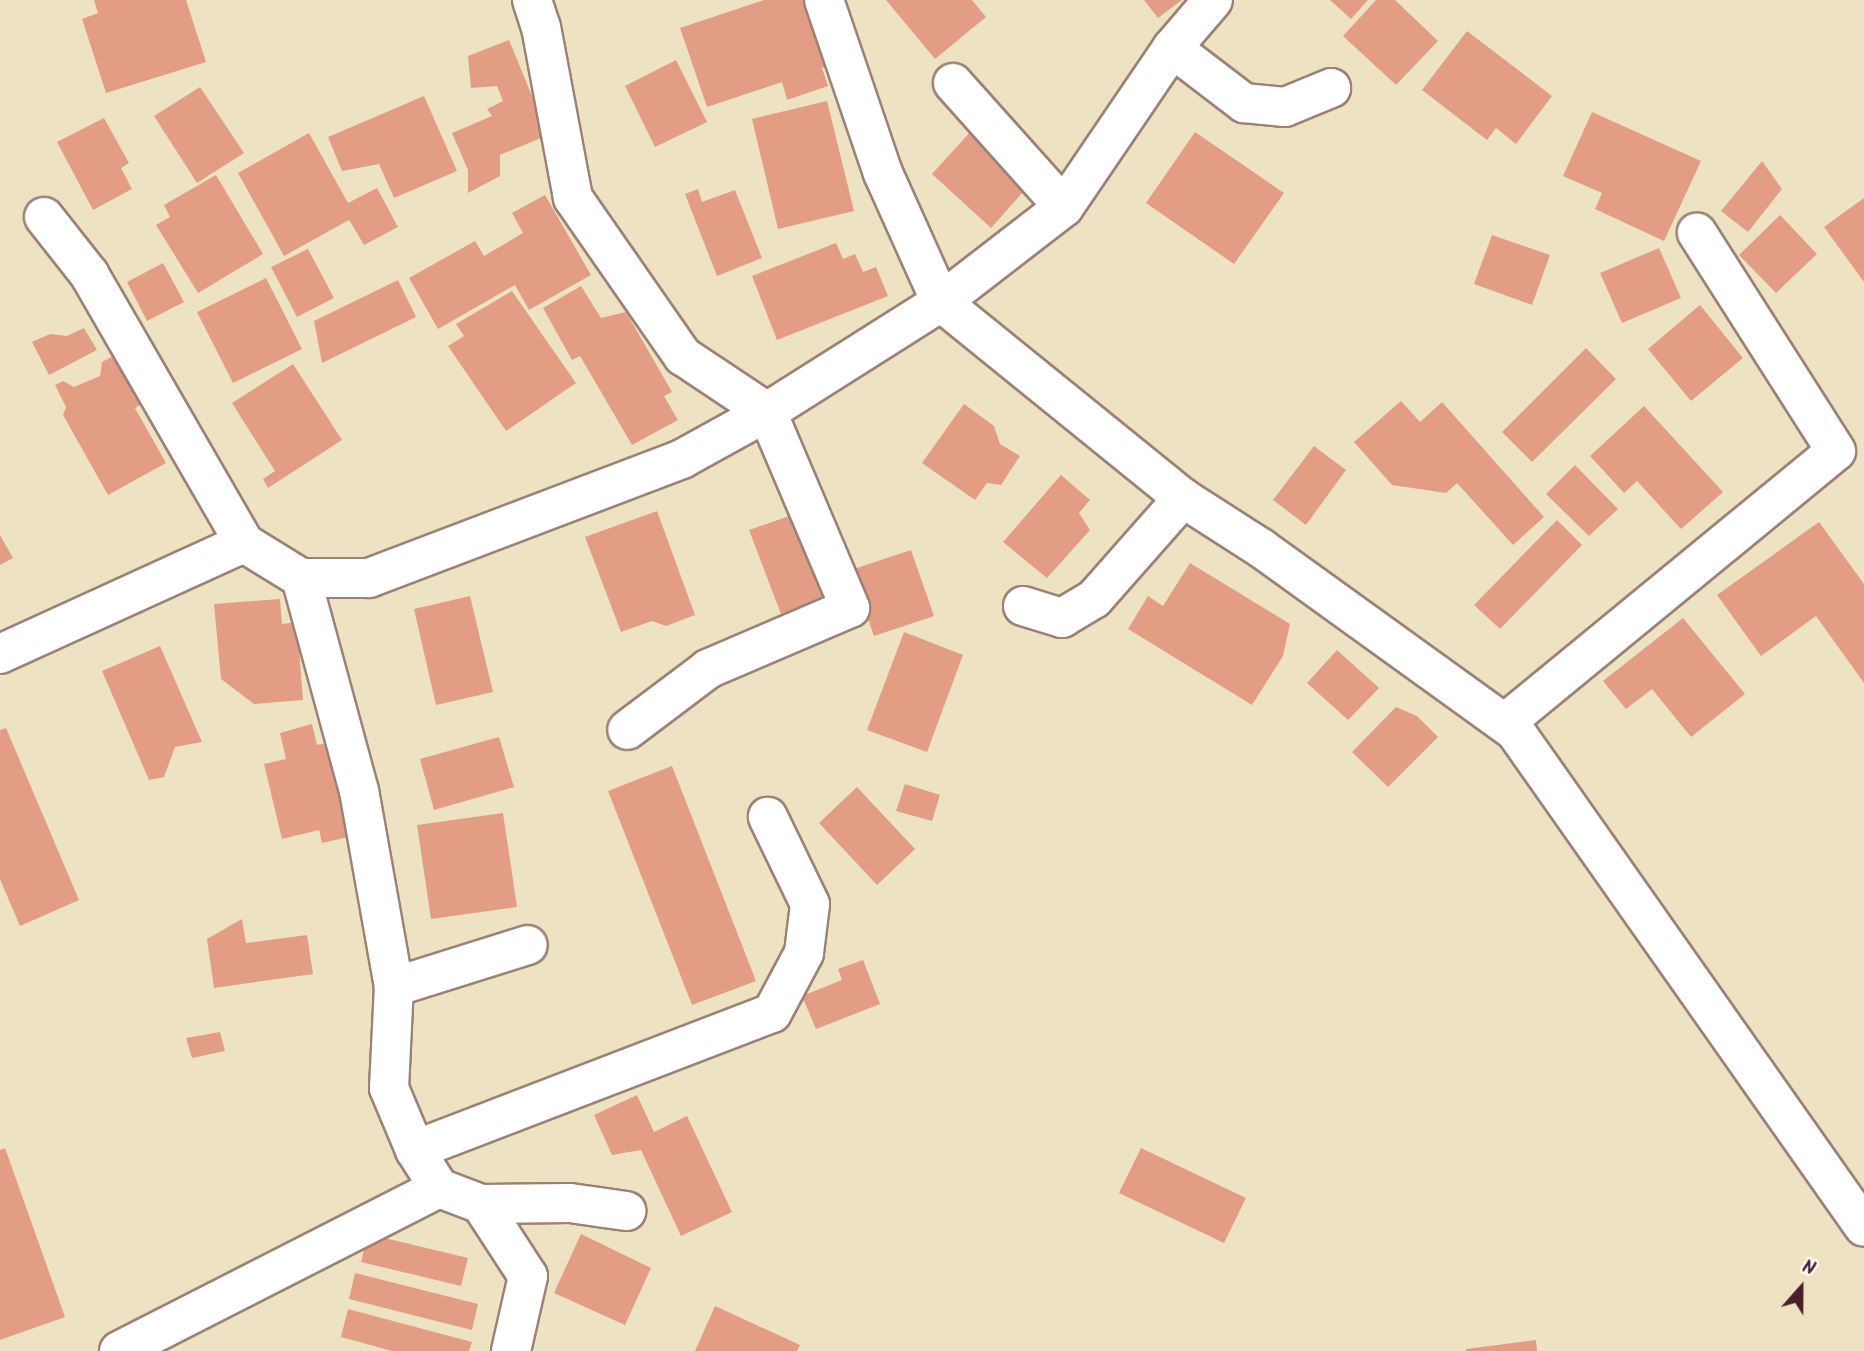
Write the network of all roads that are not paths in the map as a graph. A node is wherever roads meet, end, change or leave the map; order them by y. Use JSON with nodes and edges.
{"nodes":[{"id":1,"x":532,"y":0,"type":"edge"},
{"id":2,"x":824,"y":0,"type":"edge"},
{"id":3,"x":1213,"y":0,"type":"edge"},
{"id":4,"x":1172,"y":48,"type":"junction"},
{"id":5,"x":953,"y":83,"type":"dead end"},
{"id":6,"x":1331,"y":88,"type":"dead end"},
{"id":7,"x":1064,"y":207,"type":"junction"},
{"id":8,"x":44,"y":217,"type":"dead end"},
{"id":9,"x":1697,"y":233,"type":"dead end"},
{"id":10,"x":941,"y":302,"type":"junction"},
{"id":11,"x":767,"y":412,"type":"junction"},
{"id":12,"x":1183,"y":498,"type":"junction"},
{"id":13,"x":244,"y":543,"type":"junction"},
{"id":14,"x":301,"y":578,"type":"junction"},
{"id":15,"x":1023,"y":606,"type":"dead end"},
{"id":16,"x":0,"y":654,"type":"edge"},
{"id":17,"x":1505,"y":723,"type":"junction"},
{"id":18,"x":627,"y":730,"type":"dead end"},
{"id":19,"x":768,"y":817,"type":"dead end"},
{"id":20,"x":528,"y":945,"type":"dead end"},
{"id":21,"x":394,"y":987,"type":"junction"},
{"id":22,"x":415,"y":1150,"type":"junction"},
{"id":23,"x":439,"y":1188,"type":"junction"},
{"id":24,"x":481,"y":1204,"type":"junction"},
{"id":25,"x":626,"y":1211,"type":"dead end"},
{"id":26,"x":1864,"y":1227,"type":"edge"},
{"id":27,"x":119,"y":1351,"type":"edge"},
{"id":28,"x":511,"y":1351,"type":"edge"}],
"edges":[{"from":1,"to":11,"type":"street"},
{"from":2,"to":10,"type":"street"},
{"from":3,"to":4,"type":"street"},
{"from":4,"to":6,"type":"street"},
{"from":4,"to":7,"type":"street"},
{"from":5,"to":7,"type":"street"},
{"from":7,"to":10,"type":"street"},
{"from":8,"to":13,"type":"street"},
{"from":9,"to":17,"type":"street"},
{"from":10,"to":11,"type":"street"},
{"from":10,"to":12,"type":"street"},
{"from":11,"to":14,"type":"street"},
{"from":11,"to":18,"type":"street"},
{"from":12,"to":15,"type":"street"},
{"from":12,"to":17,"type":"street"},
{"from":13,"to":14,"type":"street"},
{"from":13,"to":16,"type":"street"},
{"from":14,"to":21,"type":"street"},
{"from":17,"to":26,"type":"street"},
{"from":19,"to":22,"type":"street"},
{"from":20,"to":21,"type":"street"},
{"from":21,"to":22,"type":"street"},
{"from":22,"to":23,"type":"street"},
{"from":23,"to":24,"type":"street"},
{"from":23,"to":27,"type":"street"},
{"from":24,"to":25,"type":"street"},
{"from":24,"to":28,"type":"street"}]}
